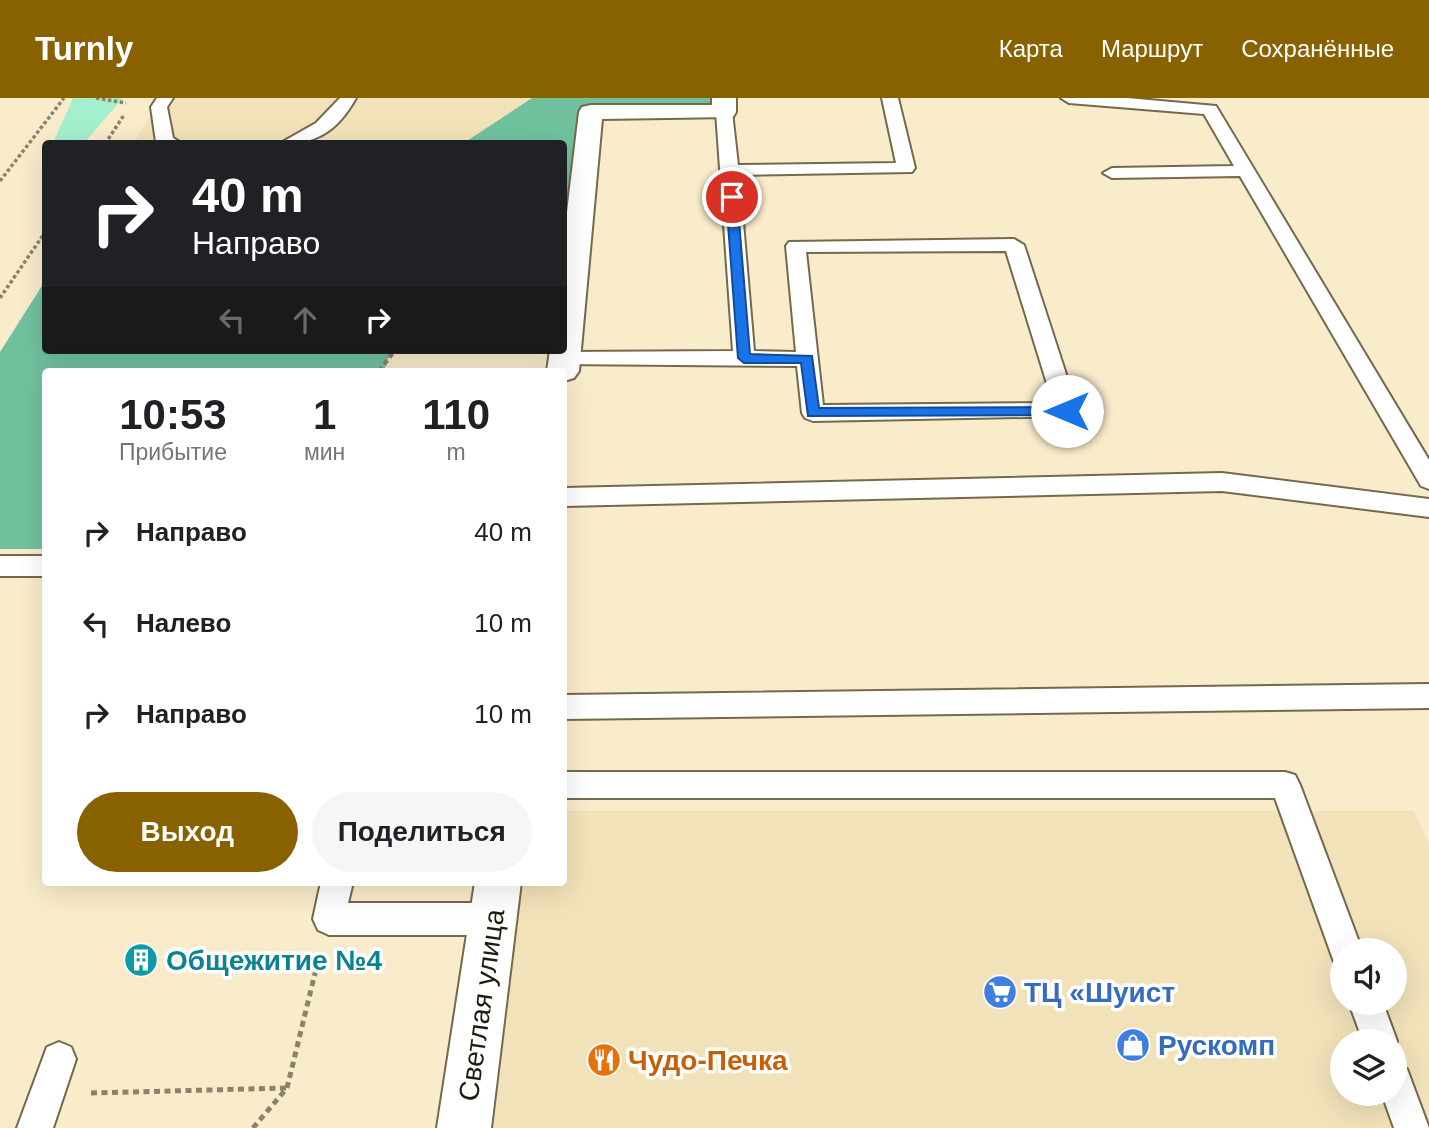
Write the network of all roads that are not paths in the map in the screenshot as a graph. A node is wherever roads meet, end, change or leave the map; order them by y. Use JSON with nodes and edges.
{"nodes":[{"id":1,"x":165,"y":98,"type":"edge"},
{"id":2,"x":348,"y":98,"type":"edge"},
{"id":3,"x":890,"y":98,"type":"edge"},
{"id":4,"x":1069,"y":98,"type":"edge"},
{"id":5,"x":724,"y":105,"type":"edge"},
{"id":6,"x":165,"y":140,"type":"edge"},
{"id":7,"x":302,"y":140,"type":"edge"},
{"id":8,"x":730,"y":170,"type":"junction"},
{"id":9,"x":1247,"y":172,"type":"junction"},
{"id":10,"x":1112,"y":173,"type":"dead end"},
{"id":11,"x":567,"y":336,"type":"edge"},
{"id":12,"x":744,"y":358,"type":"junction"},
{"id":13,"x":807,"y":359,"type":"junction"},
{"id":14,"x":564,"y":365,"type":"edge"},
{"id":15,"x":1429,"y":480,"type":"edge"},
{"id":16,"x":567,"y":497,"type":"edge"},
{"id":17,"x":1429,"y":508,"type":"edge"},
{"id":18,"x":0,"y":566,"type":"edge"},
{"id":19,"x":42,"y":566,"type":"edge"},
{"id":20,"x":1429,"y":696,"type":"edge"},
{"id":21,"x":567,"y":707,"type":"edge"},
{"id":22,"x":567,"y":785,"type":"edge"},
{"id":23,"x":336,"y":886,"type":"edge"},
{"id":24,"x":496,"y":900,"type":"edge"},
{"id":25,"x":1342,"y":938,"type":"edge"},
{"id":26,"x":59,"y":1059,"type":"dead end"},
{"id":27,"x":1404,"y":1106,"type":"edge"},
{"id":28,"x":35,"y":1128,"type":"edge"},
{"id":29,"x":464,"y":1128,"type":"edge"},
{"id":30,"x":1412,"y":1128,"type":"edge"}],
"edges":[{"from":1,"to":6,"type":"lane"},
{"from":2,"to":7,"type":"lane"},
{"from":3,"to":8,"type":"lane"},
{"from":4,"to":9,"type":"lane"},
{"from":5,"to":8,"type":"lane"},
{"from":5,"to":11,"type":"street"},
{"from":8,"to":12,"type":"lane"},
{"from":9,"to":10,"type":"lane"},
{"from":9,"to":15,"type":"lane"},
{"from":12,"to":13,"type":"lane"},
{"from":12,"to":14,"type":"lane"},
{"from":13,"to":13,"type":"lane"},
{"from":16,"to":17,"type":"lane"},
{"from":18,"to":19,"type":"lane"},
{"from":20,"to":21,"type":"lane"},
{"from":22,"to":25,"type":"lane"},
{"from":23,"to":24,"type":"lane"},
{"from":24,"to":29,"type":"street","name":"Светлая улица"},
{"from":26,"to":28,"type":"lane"},
{"from":27,"to":30,"type":"lane"}]}
